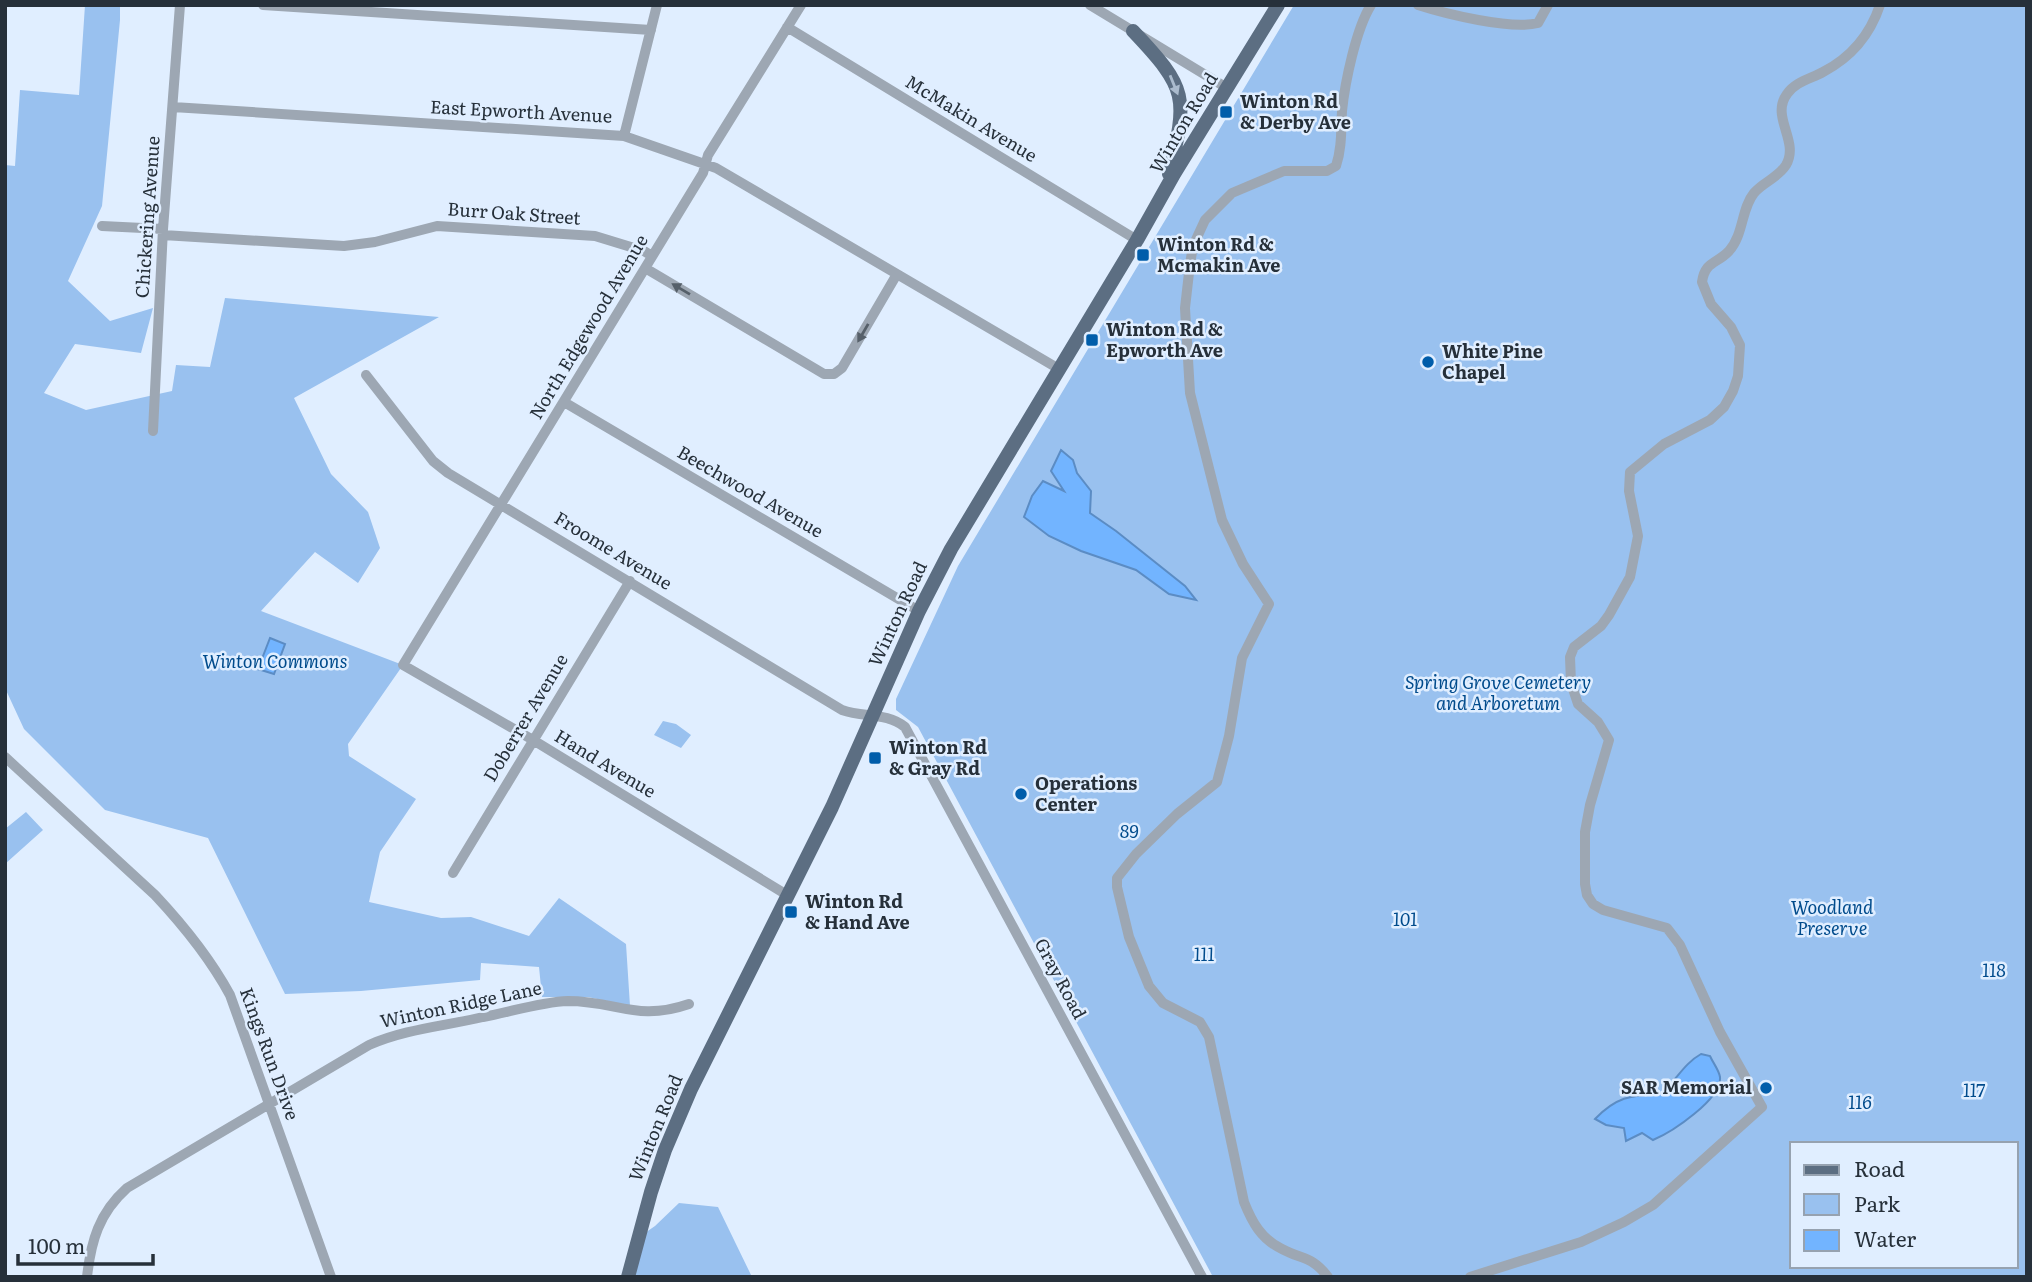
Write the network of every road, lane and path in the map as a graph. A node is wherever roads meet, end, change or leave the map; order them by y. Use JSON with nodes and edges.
{"nodes":[{"id":1,"x":180,"y":5,"type":"edge"},
{"id":2,"x":264,"y":5,"type":"edge"},
{"id":3,"x":657,"y":5,"type":"edge"},
{"id":4,"x":801,"y":5,"type":"edge"},
{"id":5,"x":1090,"y":5,"type":"edge"},
{"id":6,"x":1278,"y":5,"type":"edge"},
{"id":7,"x":1371,"y":5,"type":"edge"},
{"id":8,"x":1418,"y":5,"type":"edge"},
{"id":9,"x":1548,"y":5,"type":"edge"},
{"id":10,"x":1880,"y":5,"type":"edge"},
{"id":11,"x":787,"y":27,"type":"junction"},
{"id":12,"x":650,"y":30,"type":"junction"},
{"id":13,"x":1133,"y":32,"type":"junction"},
{"id":14,"x":1227,"y":88,"type":"junction"},
{"id":15,"x":173,"y":107,"type":"junction"},
{"id":16,"x":624,"y":136,"type":"junction"},
{"id":17,"x":706,"y":164,"type":"junction"},
{"id":18,"x":1165,"y":191,"type":"junction"},
{"id":19,"x":102,"y":226,"type":"dead end"},
{"id":20,"x":163,"y":232,"type":"junction"},
{"id":21,"x":1137,"y":240,"type":"junction"},
{"id":22,"x":652,"y":256,"type":"junction"},
{"id":23,"x":645,"y":268,"type":"junction"},
{"id":24,"x":897,"y":274,"type":"junction"},
{"id":25,"x":1059,"y":369,"type":"junction"},
{"id":26,"x":366,"y":375,"type":"dead end"},
{"id":27,"x":564,"y":402,"type":"junction"},
{"id":28,"x":153,"y":430,"type":"dead end"},
{"id":29,"x":500,"y":505,"type":"junction"},
{"id":30,"x":630,"y":581,"type":"junction"},
{"id":31,"x":919,"y":611,"type":"junction"},
{"id":32,"x":403,"y":665,"type":"joint"},
{"id":33,"x":874,"y":714,"type":"junction"},
{"id":34,"x":533,"y":740,"type":"junction"},
{"id":35,"x":5,"y":757,"type":"edge"},
{"id":36,"x":453,"y":873,"type":"dead end"},
{"id":37,"x":787,"y":895,"type":"junction"},
{"id":38,"x":689,"y":1004,"type":"dead end"},
{"id":39,"x":269,"y":1103,"type":"junction"},
{"id":40,"x":87,"y":1277,"type":"edge"},
{"id":41,"x":331,"y":1277,"type":"edge"},
{"id":42,"x":628,"y":1277,"type":"edge"},
{"id":43,"x":1202,"y":1277,"type":"edge"},
{"id":44,"x":1328,"y":1277,"type":"edge"},
{"id":45,"x":1470,"y":1277,"type":"edge"}],
"edges":[{"from":1,"to":15,"type":"street","name":"Chickering Avenue"},
{"from":2,"to":12,"type":"street"},
{"from":3,"to":12,"type":"street"},
{"from":4,"to":11,"type":"street","name":"North Edgewood Avenue"},
{"from":5,"to":13,"type":"street"},
{"from":6,"to":14,"type":"main road","name":"Winton Road"},
{"from":7,"to":44,"type":"street"},
{"from":8,"to":9,"type":"street"},
{"from":10,"to":45,"type":"street"},
{"from":11,"to":17,"type":"street","name":"North Edgewood Avenue"},
{"from":11,"to":21,"type":"street","name":"McMakin Avenue"},
{"from":12,"to":16,"type":"street"},
{"from":13,"to":14,"type":"street"},
{"from":13,"to":18,"type":"main road","one_way":true},
{"from":14,"to":18,"type":"main road","name":"Winton Road"},
{"from":15,"to":16,"type":"street","name":"East Epworth Avenue"},
{"from":15,"to":20,"type":"street","name":"Chickering Avenue"},
{"from":16,"to":17,"type":"street","name":"East Epworth Avenue"},
{"from":17,"to":22,"type":"street","name":"North Edgewood Avenue"},
{"from":17,"to":24,"type":"street","name":"East Epworth Avenue"},
{"from":18,"to":21,"type":"main road","name":"Winton Road"},
{"from":19,"to":20,"type":"street","name":"Burr Oak Street"},
{"from":20,"to":22,"type":"street","name":"Burr Oak Street"},
{"from":20,"to":28,"type":"street","name":"Chickering Avenue"},
{"from":21,"to":25,"type":"main road","name":"Winton Road"},
{"from":22,"to":23,"type":"street","name":"North Edgewood Avenue"},
{"from":24,"to":23,"type":"street","one_way":true},
{"from":23,"to":27,"type":"street","name":"North Edgewood Avenue"},
{"from":24,"to":25,"type":"street","name":"East Epworth Avenue"},
{"from":25,"to":31,"type":"main road","name":"Winton Road"},
{"from":26,"to":29,"type":"street","name":"Froome Avenue"},
{"from":27,"to":29,"type":"street","name":"North Edgewood Avenue"},
{"from":27,"to":31,"type":"street","name":"Beechwood Avenue"},
{"from":29,"to":30,"type":"street","name":"Froome Avenue"},
{"from":29,"to":32,"type":"street","name":"North Edgewood Avenue"},
{"from":30,"to":33,"type":"street","name":"Froome Avenue"},
{"from":30,"to":34,"type":"street","name":"Doberrer Avenue"},
{"from":31,"to":33,"type":"main road","name":"Winton Road"},
{"from":32,"to":34,"type":"street","name":"Hand Avenue"},
{"from":33,"to":37,"type":"main road","name":"Winton Road"},
{"from":33,"to":43,"type":"street","name":"Gray Road"},
{"from":34,"to":36,"type":"street","name":"Doberrer Avenue"},
{"from":34,"to":37,"type":"street","name":"Hand Avenue"},
{"from":35,"to":39,"type":"street","name":"Kings Run Drive"},
{"from":37,"to":42,"type":"main road","name":"Winton Road"},
{"from":38,"to":39,"type":"street","name":"Winton Ridge Lane"},
{"from":39,"to":40,"type":"street","name":"Winton Ridge Lane"},
{"from":39,"to":41,"type":"street","name":"Kings Run Drive"}]}
